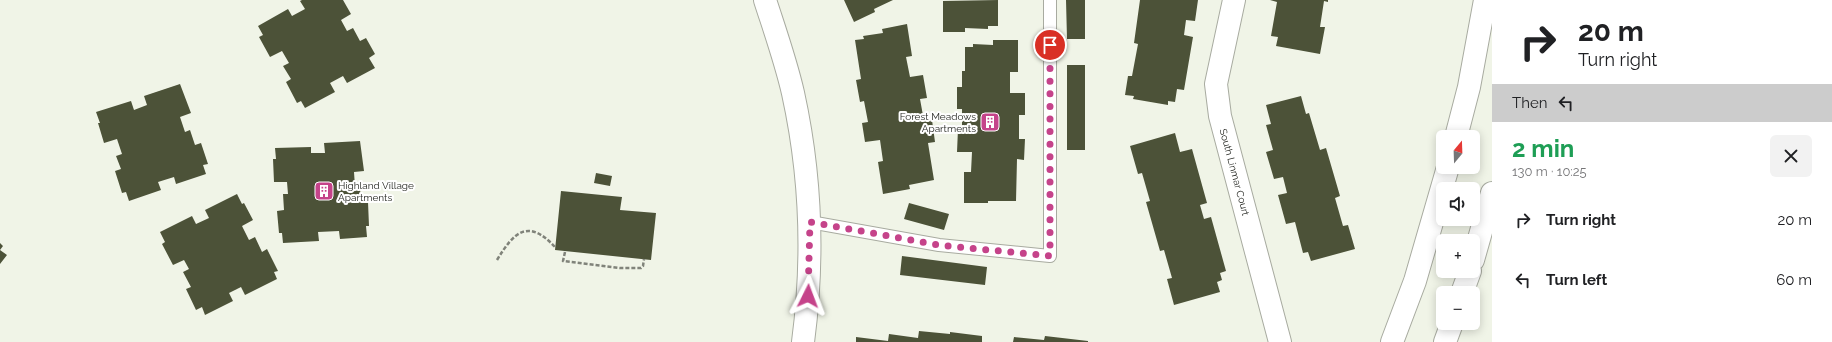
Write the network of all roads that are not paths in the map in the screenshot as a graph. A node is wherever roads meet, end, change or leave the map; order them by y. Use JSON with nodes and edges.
{"nodes":[{"id":1,"x":765,"y":0,"type":"edge"},
{"id":2,"x":1050,"y":0,"type":"edge"},
{"id":3,"x":1234,"y":0,"type":"edge"},
{"id":4,"x":1485,"y":0,"type":"edge"},
{"id":5,"x":1458,"y":130,"type":"edge"},
{"id":6,"x":1446,"y":174,"type":"edge"},
{"id":7,"x":1492,"y":193,"type":"edge"},
{"id":8,"x":810,"y":222,"type":"junction"},
{"id":9,"x":1480,"y":235,"type":"edge"},
{"id":10,"x":1449,"y":330,"type":"edge"},
{"id":11,"x":803,"y":342,"type":"edge"},
{"id":12,"x":1280,"y":342,"type":"edge"},
{"id":13,"x":1392,"y":342,"type":"edge"},
{"id":14,"x":1445,"y":342,"type":"edge"}],
"edges":[{"from":1,"to":8,"type":"street"},
{"from":2,"to":8,"type":"lane"},
{"from":3,"to":12,"type":"street","name":"South Linmar Court"},
{"from":4,"to":5,"type":"street"},
{"from":6,"to":13,"type":"street"},
{"from":7,"to":9,"type":"street"},
{"from":8,"to":11,"type":"street"},
{"from":10,"to":14,"type":"street"}]}
